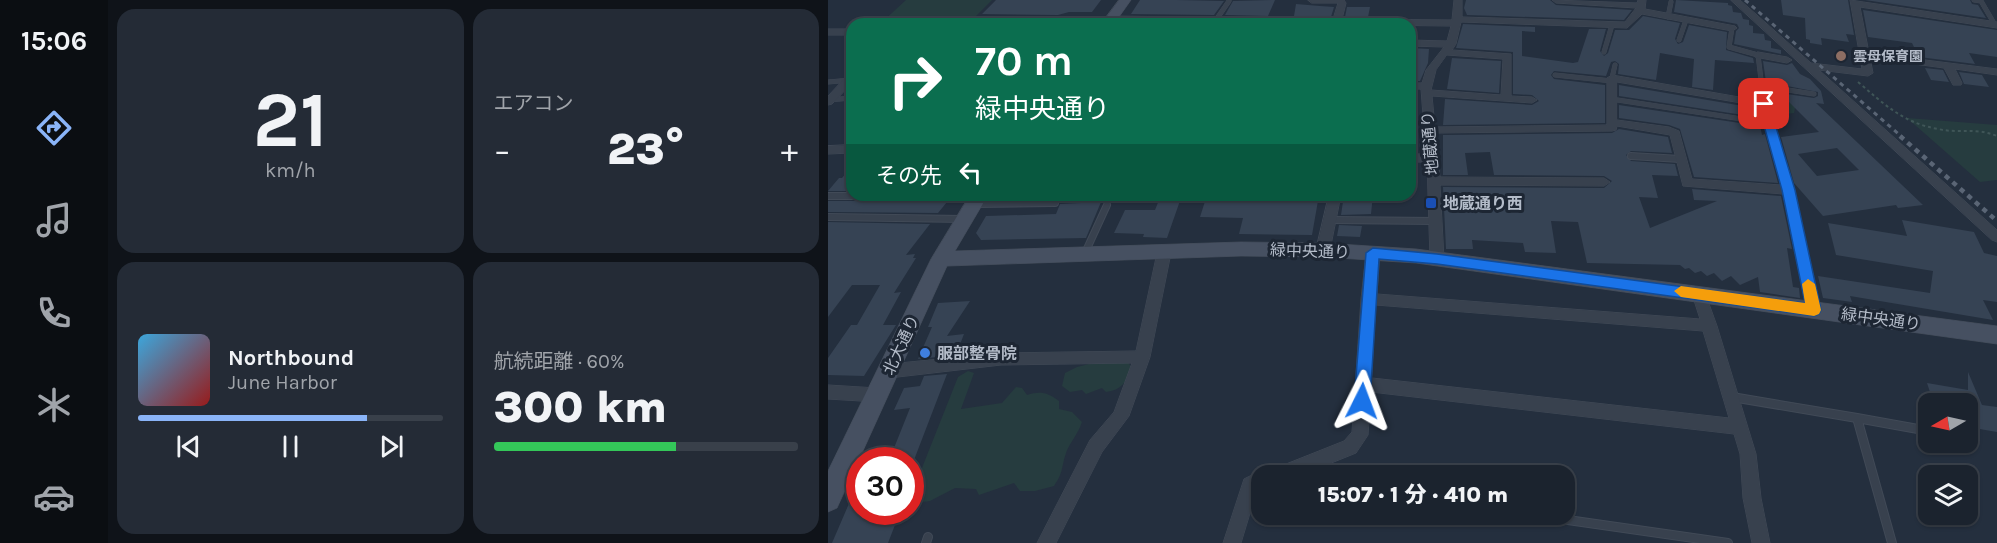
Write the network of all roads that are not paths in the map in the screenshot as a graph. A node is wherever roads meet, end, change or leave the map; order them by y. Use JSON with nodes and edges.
{"nodes":[{"id":1,"x":1125,"y":0,"type":"edge"},
{"id":2,"x":1312,"y":0,"type":"edge"},
{"id":3,"x":1458,"y":0,"type":"edge"},
{"id":4,"x":1556,"y":0,"type":"edge"},
{"id":5,"x":1735,"y":0,"type":"edge"},
{"id":6,"x":1974,"y":0,"type":"edge"},
{"id":7,"x":1229,"y":1,"type":"edge"},
{"id":8,"x":1671,"y":2,"type":"dead end"},
{"id":9,"x":1854,"y":2,"type":"edge"},
{"id":10,"x":1641,"y":6,"type":"edge"},
{"id":11,"x":1668,"y":16,"type":"junction"},
{"id":12,"x":1112,"y":18,"type":"edge"},
{"id":13,"x":1217,"y":18,"type":"edge"},
{"id":14,"x":1338,"y":18,"type":"edge"},
{"id":15,"x":1686,"y":20,"type":"junction"},
{"id":16,"x":1416,"y":21,"type":"edge"},
{"id":17,"x":1457,"y":21,"type":"junction"},
{"id":18,"x":1612,"y":25,"type":"junction"},
{"id":19,"x":1996,"y":25,"type":"edge"},
{"id":20,"x":1732,"y":28,"type":"joint"},
{"id":21,"x":828,"y":32,"type":"edge"},
{"id":22,"x":846,"y":32,"type":"edge"},
{"id":23,"x":1679,"y":40,"type":"dead end"},
{"id":24,"x":1416,"y":44,"type":"edge"},
{"id":25,"x":1448,"y":48,"type":"junction"},
{"id":26,"x":1604,"y":52,"type":"dead end"},
{"id":27,"x":1758,"y":55,"type":"junction"},
{"id":28,"x":1866,"y":55,"type":"junction"},
{"id":29,"x":1787,"y":60,"type":"dead end"},
{"id":30,"x":1616,"y":65,"type":"dead end"},
{"id":31,"x":1808,"y":66,"type":"junction"},
{"id":32,"x":1948,"y":66,"type":"junction"},
{"id":33,"x":1997,"y":72,"type":"edge"},
{"id":34,"x":1555,"y":75,"type":"dead end"},
{"id":35,"x":846,"y":80,"type":"edge"},
{"id":36,"x":1612,"y":80,"type":"junction"},
{"id":37,"x":828,"y":82,"type":"edge"},
{"id":38,"x":1957,"y":83,"type":"dead end"},
{"id":39,"x":846,"y":84,"type":"edge"},
{"id":40,"x":1761,"y":86,"type":"junction"},
{"id":41,"x":1416,"y":88,"type":"edge"},
{"id":42,"x":1426,"y":90,"type":"junction"},
{"id":43,"x":1814,"y":94,"type":"dead end"},
{"id":44,"x":1506,"y":98,"type":"junction"},
{"id":45,"x":846,"y":99,"type":"edge"},
{"id":46,"x":1611,"y":99,"type":"junction"},
{"id":47,"x":829,"y":100,"type":"edge"},
{"id":48,"x":1532,"y":100,"type":"dead end"},
{"id":49,"x":1764,"y":104,"type":"junction"},
{"id":50,"x":1612,"y":122,"type":"junction"},
{"id":51,"x":1768,"y":123,"type":"junction"},
{"id":52,"x":1430,"y":130,"type":"junction"},
{"id":53,"x":846,"y":149,"type":"edge"},
{"id":54,"x":828,"y":150,"type":"edge"},
{"id":55,"x":1631,"y":156,"type":"dead end"},
{"id":56,"x":1416,"y":158,"type":"edge"},
{"id":57,"x":1432,"y":158,"type":"junction"},
{"id":58,"x":1680,"y":159,"type":"junction"},
{"id":59,"x":1434,"y":181,"type":"junction"},
{"id":60,"x":1604,"y":182,"type":"dead end"},
{"id":61,"x":1788,"y":190,"type":"junction"},
{"id":62,"x":828,"y":196,"type":"edge"},
{"id":63,"x":846,"y":197,"type":"edge"},
{"id":64,"x":919,"y":201,"type":"edge"},
{"id":65,"x":1334,"y":201,"type":"edge"},
{"id":66,"x":1055,"y":203,"type":"dead end"},
{"id":67,"x":974,"y":204,"type":"edge"},
{"id":68,"x":1107,"y":205,"type":"dead end"},
{"id":69,"x":828,"y":217,"type":"edge"},
{"id":70,"x":1330,"y":220,"type":"junction"},
{"id":71,"x":1436,"y":221,"type":"junction"},
{"id":72,"x":1997,"y":237,"type":"edge"},
{"id":73,"x":1323,"y":250,"type":"junction"},
{"id":74,"x":1164,"y":253,"type":"junction"},
{"id":75,"x":1373,"y":253,"type":"junction"},
{"id":76,"x":1084,"y":255,"type":"junction"},
{"id":77,"x":941,"y":259,"type":"junction"},
{"id":78,"x":1437,"y":259,"type":"junction"},
{"id":79,"x":1699,"y":294,"type":"junction"},
{"id":80,"x":1368,"y":299,"type":"junction"},
{"id":81,"x":1814,"y":310,"type":"junction"},
{"id":82,"x":1710,"y":326,"type":"junction"},
{"id":83,"x":1997,"y":335,"type":"edge"},
{"id":84,"x":1142,"y":357,"type":"junction"},
{"id":85,"x":889,"y":371,"type":"junction"},
{"id":86,"x":1363,"y":384,"type":"junction"},
{"id":87,"x":828,"y":392,"type":"edge"},
{"id":88,"x":877,"y":395,"type":"junction"},
{"id":89,"x":1732,"y":397,"type":"junction"},
{"id":90,"x":1857,"y":418,"type":"junction"},
{"id":91,"x":1741,"y":427,"type":"junction"},
{"id":92,"x":1918,"y":429,"type":"edge"},
{"id":93,"x":1305,"y":465,"type":"edge"},
{"id":94,"x":1251,"y":484,"type":"edge"},
{"id":95,"x":828,"y":499,"type":"edge"},
{"id":96,"x":1575,"y":521,"type":"edge"},
{"id":97,"x":1046,"y":543,"type":"edge"},
{"id":98,"x":1232,"y":543,"type":"edge"},
{"id":99,"x":1728,"y":543,"type":"edge"},
{"id":100,"x":1761,"y":543,"type":"edge"},
{"id":101,"x":1892,"y":543,"type":"edge"}],
"edges":[{"from":1,"to":12,"type":"street"},
{"from":2,"to":14,"type":"street"},
{"from":3,"to":17,"type":"street"},
{"from":4,"to":10,"type":"street"},
{"from":5,"to":31,"type":"street"},
{"from":6,"to":19,"type":"lane"},
{"from":7,"to":13,"type":"lane"},
{"from":8,"to":11,"type":"lane"},
{"from":9,"to":19,"type":"street"},
{"from":9,"to":28,"type":"street"},
{"from":10,"to":11,"type":"street"},
{"from":10,"to":18,"type":"street"},
{"from":11,"to":15,"type":"street"},
{"from":15,"to":20,"type":"street"},
{"from":15,"to":23,"type":"lane"},
{"from":16,"to":17,"type":"street"},
{"from":17,"to":18,"type":"street"},
{"from":17,"to":25,"type":"street"},
{"from":18,"to":26,"type":"lane"},
{"from":20,"to":27,"type":"lane"},
{"from":21,"to":22,"type":"street"},
{"from":24,"to":25,"type":"street"},
{"from":25,"to":42,"type":"street"},
{"from":25,"to":44,"type":"street"},
{"from":27,"to":29,"type":"street"},
{"from":27,"to":40,"type":"lane"},
{"from":28,"to":31,"type":"street"},
{"from":28,"to":32,"type":"street"},
{"from":30,"to":36,"type":"lane"},
{"from":31,"to":72,"type":"street"},
{"from":32,"to":33,"type":"street"},
{"from":32,"to":38,"type":"street"},
{"from":34,"to":36,"type":"lane"},
{"from":35,"to":37,"type":"lane"},
{"from":36,"to":46,"type":"street"},
{"from":36,"to":49,"type":"street"},
{"from":39,"to":47,"type":"street"},
{"from":40,"to":43,"type":"lane"},
{"from":40,"to":49,"type":"lane"},
{"from":41,"to":42,"type":"street"},
{"from":42,"to":44,"type":"street"},
{"from":42,"to":52,"type":"street","name":"地蔵通り"},
{"from":44,"to":48,"type":"street"},
{"from":45,"to":47,"type":"lane"},
{"from":46,"to":50,"type":"street"},
{"from":46,"to":51,"type":"lane"},
{"from":49,"to":51,"type":"street"},
{"from":50,"to":52,"type":"street"},
{"from":50,"to":58,"type":"street"},
{"from":51,"to":61,"type":"street"},
{"from":52,"to":57,"type":"street","name":"地蔵通り"},
{"from":53,"to":54,"type":"street"},
{"from":55,"to":58,"type":"lane"},
{"from":56,"to":57,"type":"street"},
{"from":57,"to":59,"type":"street","name":"地蔵通り"},
{"from":58,"to":61,"type":"street"},
{"from":59,"to":60,"type":"street"},
{"from":59,"to":71,"type":"street","name":"地蔵通り"},
{"from":61,"to":81,"type":"street"},
{"from":62,"to":63,"type":"lane"},
{"from":64,"to":67,"type":"lane"},
{"from":65,"to":70,"type":"street"},
{"from":66,"to":67,"type":"lane"},
{"from":67,"to":69,"type":"lane"},
{"from":67,"to":77,"type":"street","name":"北大通り"},
{"from":68,"to":76,"type":"lane"},
{"from":70,"to":71,"type":"lane"},
{"from":70,"to":73,"type":"street"},
{"from":71,"to":78,"type":"street","name":"地蔵通り"},
{"from":73,"to":74,"type":"street","name":"緑中央通り"},
{"from":73,"to":75,"type":"street","name":"緑中央通り"},
{"from":74,"to":76,"type":"street","name":"緑中央通り"},
{"from":74,"to":84,"type":"street"},
{"from":75,"to":78,"type":"street","name":"緑中央通り"},
{"from":75,"to":80,"type":"street"},
{"from":76,"to":77,"type":"street","name":"緑中央通り"},
{"from":77,"to":85,"type":"street","name":"北大通り"},
{"from":78,"to":79,"type":"street","name":"緑中央通り"},
{"from":79,"to":81,"type":"street","name":"緑中央通り"},
{"from":79,"to":82,"type":"street"},
{"from":80,"to":82,"type":"street"},
{"from":80,"to":86,"type":"street"},
{"from":81,"to":83,"type":"street","name":"緑中央通り"},
{"from":82,"to":89,"type":"street"},
{"from":84,"to":85,"type":"street"},
{"from":84,"to":97,"type":"street"},
{"from":85,"to":88,"type":"street","name":"北大通り"},
{"from":86,"to":91,"type":"street"},
{"from":86,"to":93,"type":"street"},
{"from":87,"to":88,"type":"street"},
{"from":88,"to":95,"type":"street","name":"北大通り"},
{"from":89,"to":90,"type":"lane"},
{"from":89,"to":91,"type":"street"},
{"from":90,"to":92,"type":"lane"},
{"from":90,"to":101,"type":"lane"},
{"from":91,"to":100,"type":"street"},
{"from":94,"to":98,"type":"street"},
{"from":96,"to":99,"type":"lane"}]}
